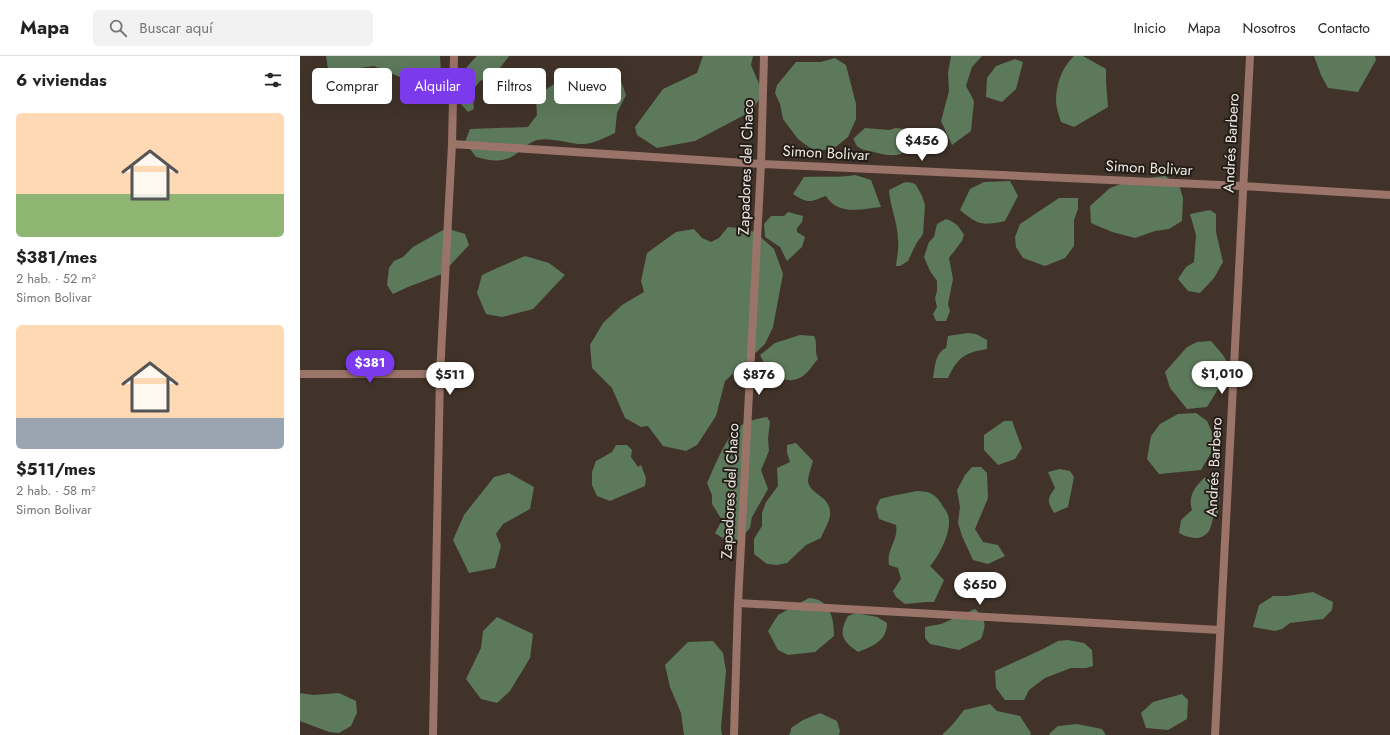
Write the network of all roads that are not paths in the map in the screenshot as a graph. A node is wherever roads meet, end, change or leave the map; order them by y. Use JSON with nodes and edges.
{"nodes":[{"id":1,"x":454,"y":56,"type":"edge"},
{"id":2,"x":764,"y":56,"type":"edge"},
{"id":3,"x":1250,"y":56,"type":"edge"},
{"id":4,"x":452,"y":144,"type":"junction"},
{"id":5,"x":761,"y":164,"type":"junction"},
{"id":6,"x":1242,"y":186,"type":"junction"},
{"id":7,"x":1390,"y":195,"type":"edge"},
{"id":8,"x":300,"y":374,"type":"edge"},
{"id":9,"x":440,"y":374,"type":"junction"},
{"id":10,"x":738,"y":603,"type":"junction"},
{"id":11,"x":1220,"y":630,"type":"junction"},
{"id":12,"x":433,"y":735,"type":"edge"},
{"id":13,"x":734,"y":735,"type":"edge"},
{"id":14,"x":1215,"y":735,"type":"edge"}],
"edges":[{"from":1,"to":4,"type":"street"},
{"from":2,"to":5,"type":"street","name":"Zapadores del Chaco"},
{"from":3,"to":6,"type":"street","name":"Andrés Barbero"},
{"from":4,"to":5,"type":"street","name":"Simon Bolivar"},
{"from":4,"to":9,"type":"street"},
{"from":5,"to":6,"type":"street","name":"Simon Bolivar"},
{"from":5,"to":10,"type":"street","name":"Zapadores del Chaco"},
{"from":6,"to":7,"type":"street","name":"Simon Bolivar"},
{"from":6,"to":11,"type":"street","name":"Andrés Barbero"},
{"from":8,"to":9,"type":"street"},
{"from":9,"to":12,"type":"street"},
{"from":10,"to":11,"type":"street"},
{"from":10,"to":13,"type":"street","name":"Zapadores del Chaco"},
{"from":11,"to":14,"type":"street","name":"Andrés Barbero"}]}
